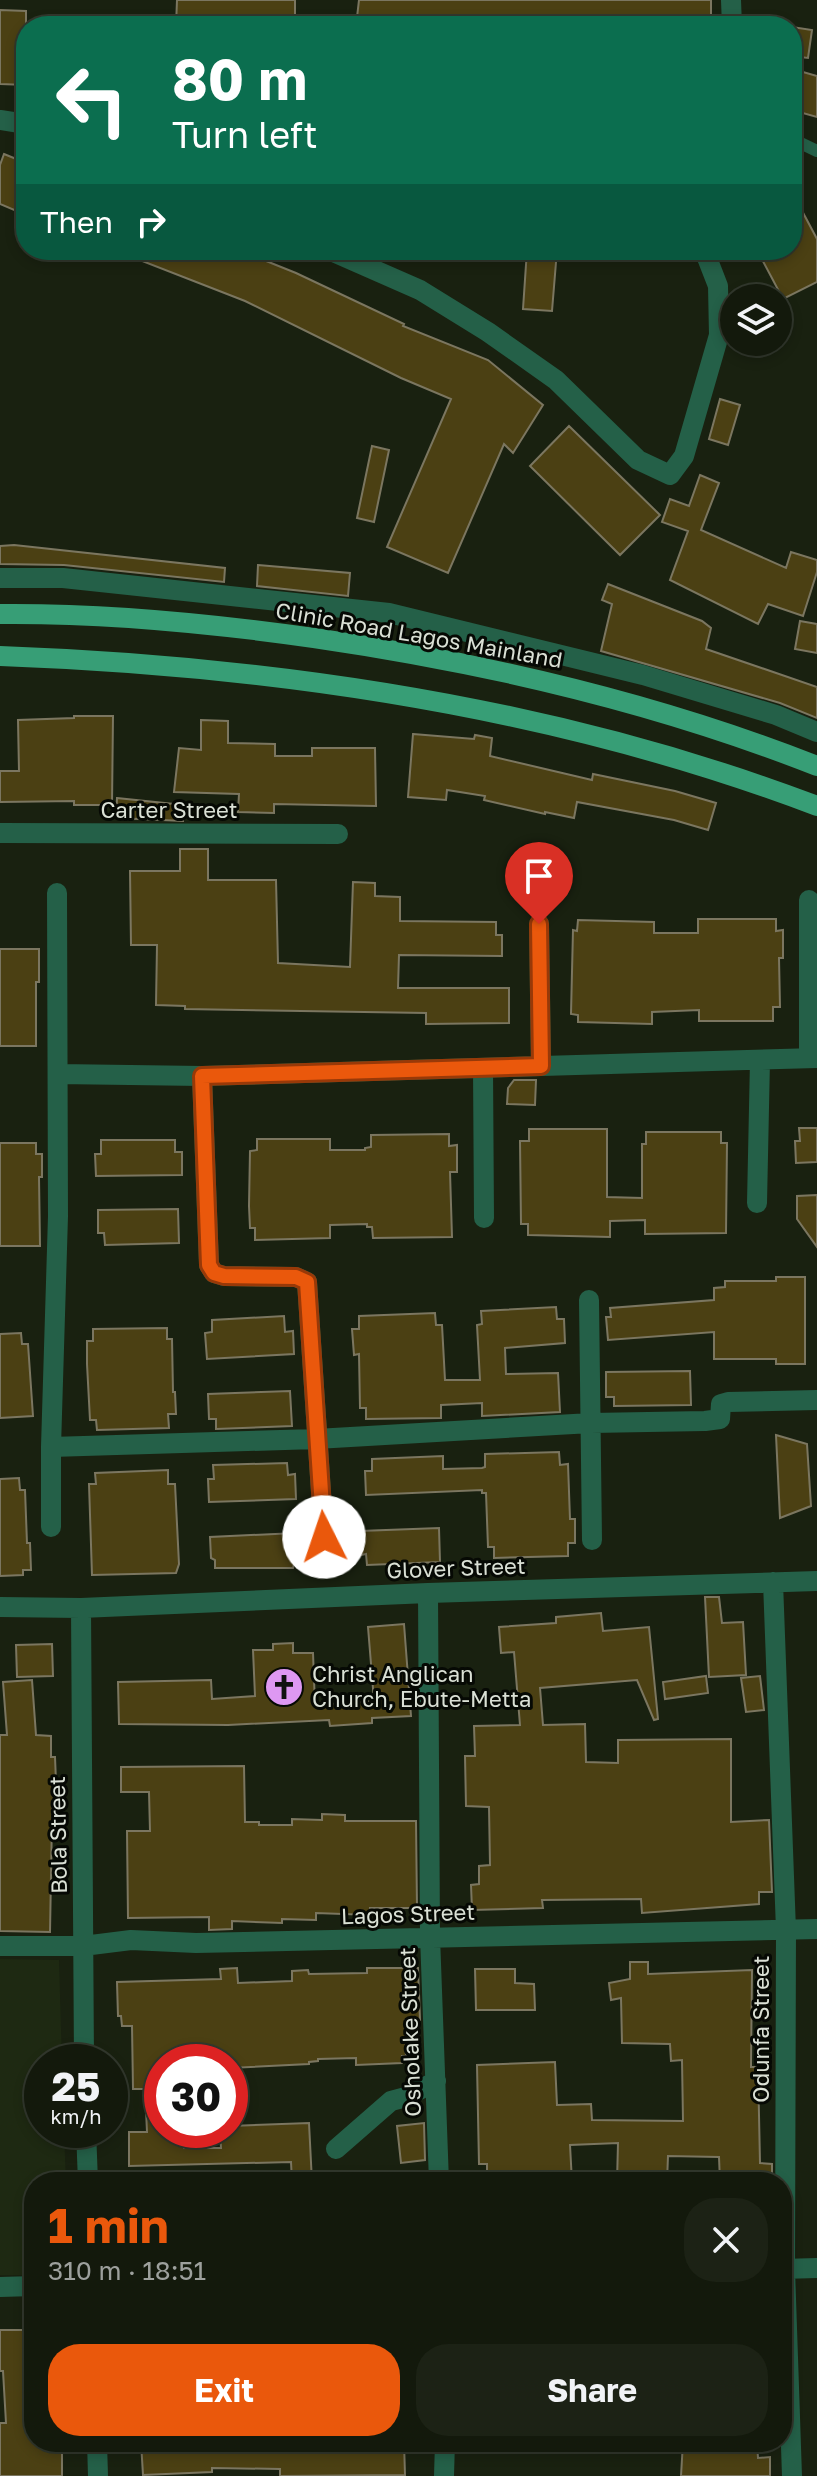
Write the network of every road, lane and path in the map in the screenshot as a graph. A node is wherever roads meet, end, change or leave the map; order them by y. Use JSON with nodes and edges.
{"nodes":[{"id":1,"x":352,"y":260,"type":"edge"},
{"id":2,"x":708,"y":260,"type":"edge"},
{"id":3,"x":0,"y":578,"type":"edge"},
{"id":4,"x":0,"y":614,"type":"edge"},
{"id":5,"x":0,"y":656,"type":"edge"},
{"id":6,"x":817,"y":732,"type":"edge"},
{"id":7,"x":817,"y":766,"type":"edge"},
{"id":8,"x":817,"y":806,"type":"edge"},
{"id":9,"x":0,"y":833,"type":"edge"},
{"id":10,"x":338,"y":834,"type":"dead end"},
{"id":11,"x":57,"y":893,"type":"dead end"},
{"id":12,"x":809,"y":900,"type":"dead end"},
{"id":13,"x":539,"y":924,"type":"dead end"},
{"id":14,"x":813,"y":1058,"type":"edge"},
{"id":15,"x":760,"y":1060,"type":"junction"},
{"id":16,"x":541,"y":1066,"type":"junction"},
{"id":17,"x":483,"y":1068,"type":"junction"},
{"id":18,"x":58,"y":1074,"type":"junction"},
{"id":19,"x":202,"y":1076,"type":"junction"},
{"id":20,"x":757,"y":1203,"type":"dead end"},
{"id":21,"x":484,"y":1218,"type":"dead end"},
{"id":22,"x":589,"y":1300,"type":"dead end"},
{"id":23,"x":817,"y":1400,"type":"edge"},
{"id":24,"x":591,"y":1423,"type":"junction"},
{"id":25,"x":316,"y":1439,"type":"junction"},
{"id":26,"x":51,"y":1447,"type":"junction"},
{"id":27,"x":51,"y":1527,"type":"dead end"},
{"id":28,"x":324,"y":1537,"type":"dead end"},
{"id":29,"x":592,"y":1540,"type":"dead end"},
{"id":30,"x":817,"y":1581,"type":"edge"},
{"id":31,"x":773,"y":1582,"type":"junction"},
{"id":32,"x":428,"y":1593,"type":"junction"},
{"id":33,"x":0,"y":1607,"type":"edge"},
{"id":34,"x":81,"y":1608,"type":"junction"},
{"id":35,"x":817,"y":1929,"type":"edge"},
{"id":36,"x":786,"y":1930,"type":"junction"},
{"id":37,"x":430,"y":1936,"type":"junction"},
{"id":38,"x":0,"y":1946,"type":"edge"},
{"id":39,"x":83,"y":1946,"type":"junction"},
{"id":40,"x":84,"y":2044,"type":"edge"},
{"id":41,"x":436,"y":2081,"type":"junction"},
{"id":42,"x":87,"y":2148,"type":"edge"},
{"id":43,"x":336,"y":2149,"type":"dead end"},
{"id":44,"x":88,"y":2172,"type":"edge"},
{"id":45,"x":439,"y":2172,"type":"edge"},
{"id":46,"x":784,"y":2172,"type":"edge"},
{"id":47,"x":817,"y":2268,"type":"edge"},
{"id":48,"x":792,"y":2269,"type":"edge"},
{"id":49,"x":24,"y":2286,"type":"edge"},
{"id":50,"x":0,"y":2287,"type":"edge"},
{"id":51,"x":97,"y":2452,"type":"edge"},
{"id":52,"x":445,"y":2452,"type":"edge"},
{"id":53,"x":791,"y":2452,"type":"edge"},
{"id":54,"x":98,"y":2476,"type":"edge"},
{"id":55,"x":444,"y":2476,"type":"edge"},
{"id":56,"x":792,"y":2476,"type":"edge"}],
"edges":[{"from":1,"to":2,"type":"street"},
{"from":3,"to":6,"type":"street"},
{"from":4,"to":7,"type":"main road","name":"Clinic Road Lagos Mainland"},
{"from":5,"to":8,"type":"main road"},
{"from":9,"to":10,"type":"street","name":"Carter Street"},
{"from":11,"to":18,"type":"street"},
{"from":12,"to":14,"type":"street"},
{"from":13,"to":16,"type":"street"},
{"from":14,"to":15,"type":"street"},
{"from":15,"to":16,"type":"street"},
{"from":15,"to":20,"type":"street"},
{"from":16,"to":17,"type":"street"},
{"from":17,"to":19,"type":"street"},
{"from":17,"to":21,"type":"street"},
{"from":18,"to":19,"type":"street"},
{"from":18,"to":26,"type":"street"},
{"from":19,"to":25,"type":"street"},
{"from":22,"to":24,"type":"street"},
{"from":23,"to":24,"type":"street"},
{"from":24,"to":25,"type":"street"},
{"from":24,"to":29,"type":"street"},
{"from":25,"to":26,"type":"street"},
{"from":25,"to":28,"type":"street"},
{"from":26,"to":27,"type":"street"},
{"from":30,"to":31,"type":"street","name":"Glover Street"},
{"from":31,"to":32,"type":"street","name":"Glover Street"},
{"from":31,"to":36,"type":"street","name":"Odunfa Street"},
{"from":32,"to":34,"type":"street","name":"Glover Street"},
{"from":32,"to":37,"type":"street","name":"Osholake Street"},
{"from":33,"to":34,"type":"street","name":"Glover Street"},
{"from":34,"to":39,"type":"street","name":"Bola Street"},
{"from":35,"to":36,"type":"street","name":"Lagos Street"},
{"from":36,"to":37,"type":"street","name":"Lagos Street"},
{"from":36,"to":46,"type":"street","name":"Odunfa Street"},
{"from":37,"to":39,"type":"street","name":"Lagos Street"},
{"from":37,"to":41,"type":"street","name":"Osholake Street"},
{"from":38,"to":39,"type":"street","name":"Lagos Street"},
{"from":39,"to":40,"type":"street","name":"Bola Street"},
{"from":41,"to":43,"type":"street"},
{"from":41,"to":45,"type":"street","name":"Osholake Street"},
{"from":42,"to":44,"type":"street"},
{"from":47,"to":48,"type":"street"},
{"from":49,"to":50,"type":"street"},
{"from":51,"to":54,"type":"street"},
{"from":52,"to":55,"type":"street"},
{"from":53,"to":56,"type":"street","name":"Odunfa Street"}]}
